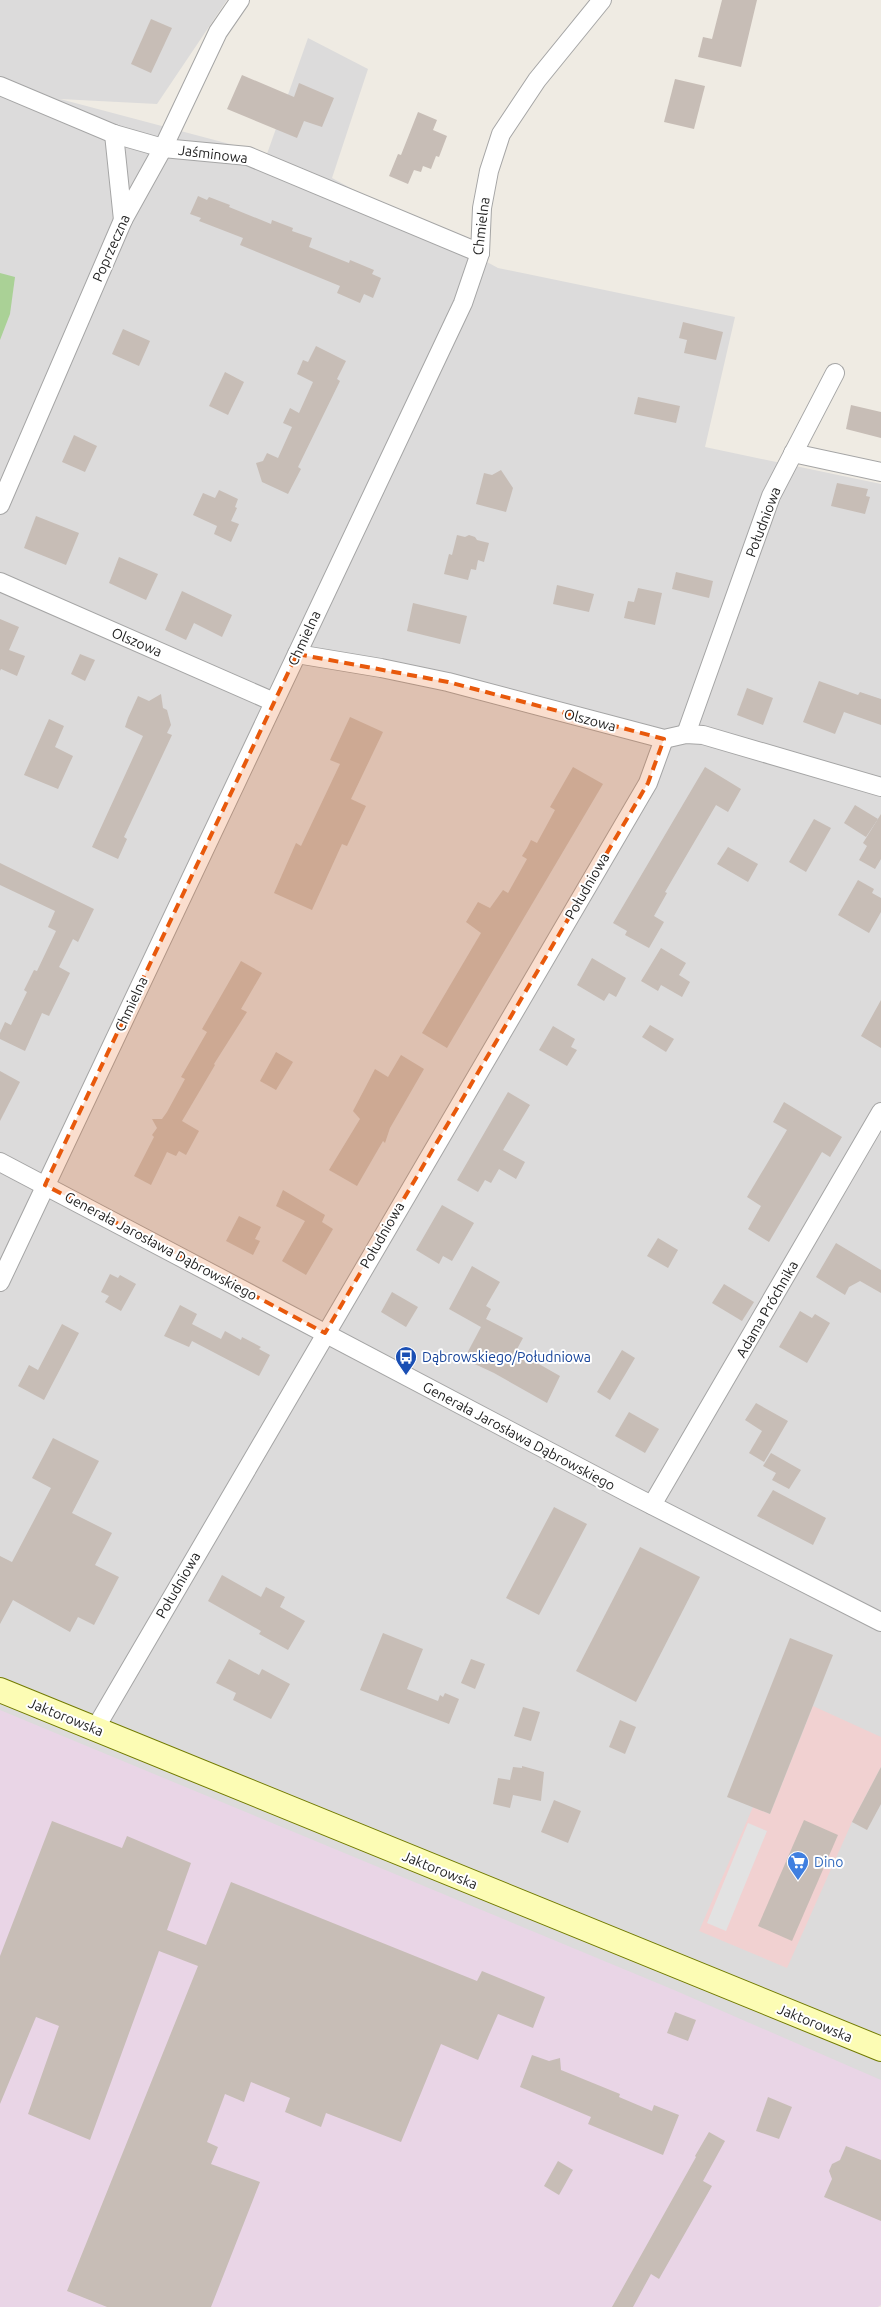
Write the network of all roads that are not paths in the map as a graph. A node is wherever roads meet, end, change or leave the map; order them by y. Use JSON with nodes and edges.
{"nodes":[{"id":1,"x":240,"y":0,"type":"edge"},
{"id":2,"x":602,"y":0,"type":"edge"},
{"id":3,"x":0,"y":86,"type":"edge"},
{"id":4,"x":114,"y":134,"type":"junction"},
{"id":5,"x":163,"y":148,"type":"junction"},
{"id":6,"x":123,"y":220,"type":"junction"},
{"id":7,"x":480,"y":253,"type":"junction"},
{"id":8,"x":835,"y":373,"type":"dead end"},
{"id":9,"x":793,"y":453,"type":"junction"},
{"id":10,"x":881,"y":472,"type":"edge"},
{"id":11,"x":0,"y":505,"type":"edge"},
{"id":12,"x":0,"y":582,"type":"edge"},
{"id":13,"x":297,"y":654,"type":"junction"},
{"id":14,"x":274,"y":702,"type":"junction"},
{"id":15,"x":686,"y":734,"type":"junction"},
{"id":16,"x":664,"y":739,"type":"junction"},
{"id":17,"x":881,"y":788,"type":"edge"},
{"id":18,"x":881,"y":1112,"type":"edge"},
{"id":19,"x":0,"y":1162,"type":"edge"},
{"id":20,"x":45,"y":1185,"type":"junction"},
{"id":21,"x":0,"y":1282,"type":"edge"},
{"id":22,"x":326,"y":1333,"type":"junction"},
{"id":23,"x":652,"y":1505,"type":"junction"},
{"id":24,"x":881,"y":1622,"type":"edge"},
{"id":25,"x":0,"y":1690,"type":"edge"},
{"id":26,"x":95,"y":1729,"type":"junction"},
{"id":27,"x":881,"y":2049,"type":"edge"}],
"edges":[{"from":1,"to":5,"type":"street","name":"Poprzeczna"},
{"from":2,"to":7,"type":"street","name":"Chmielna"},
{"from":3,"to":4,"type":"street","name":"Jaśminowa"},
{"from":4,"to":5,"type":"street","name":"Jaśminowa"},
{"from":4,"to":6,"type":"street"},
{"from":5,"to":6,"type":"street","name":"Poprzeczna"},
{"from":5,"to":7,"type":"street","name":"Jaśminowa"},
{"from":6,"to":11,"type":"street","name":"Poprzeczna"},
{"from":7,"to":13,"type":"street","name":"Chmielna"},
{"from":8,"to":9,"type":"street","name":"Południowa"},
{"from":9,"to":10,"type":"street"},
{"from":9,"to":15,"type":"street","name":"Południowa"},
{"from":12,"to":14,"type":"street","name":"Olszowa"},
{"from":13,"to":14,"type":"street","name":"Chmielna"},
{"from":13,"to":16,"type":"street","name":"Olszowa"},
{"from":14,"to":20,"type":"street","name":"Chmielna"},
{"from":15,"to":16,"type":"street","name":"Olszowa"},
{"from":15,"to":17,"type":"street","name":"Olszowa"},
{"from":16,"to":22,"type":"street","name":"Południowa"},
{"from":18,"to":23,"type":"street","name":"Adama Próchnika"},
{"from":19,"to":20,"type":"street","name":"Generała Jarosława Dąbrowskiego"},
{"from":20,"to":21,"type":"street","name":"Chmielna"},
{"from":20,"to":22,"type":"street","name":"Generała Jarosława Dąbrowskiego"},
{"from":22,"to":23,"type":"street","name":"Generała Jarosława Dąbrowskiego"},
{"from":22,"to":26,"type":"street","name":"Południowa"},
{"from":23,"to":24,"type":"street","name":"Generała Jarosława Dąbrowskiego"},
{"from":25,"to":26,"type":"main road","name":"Jaktorowska"},
{"from":26,"to":27,"type":"main road","name":"Jaktorowska"}]}
